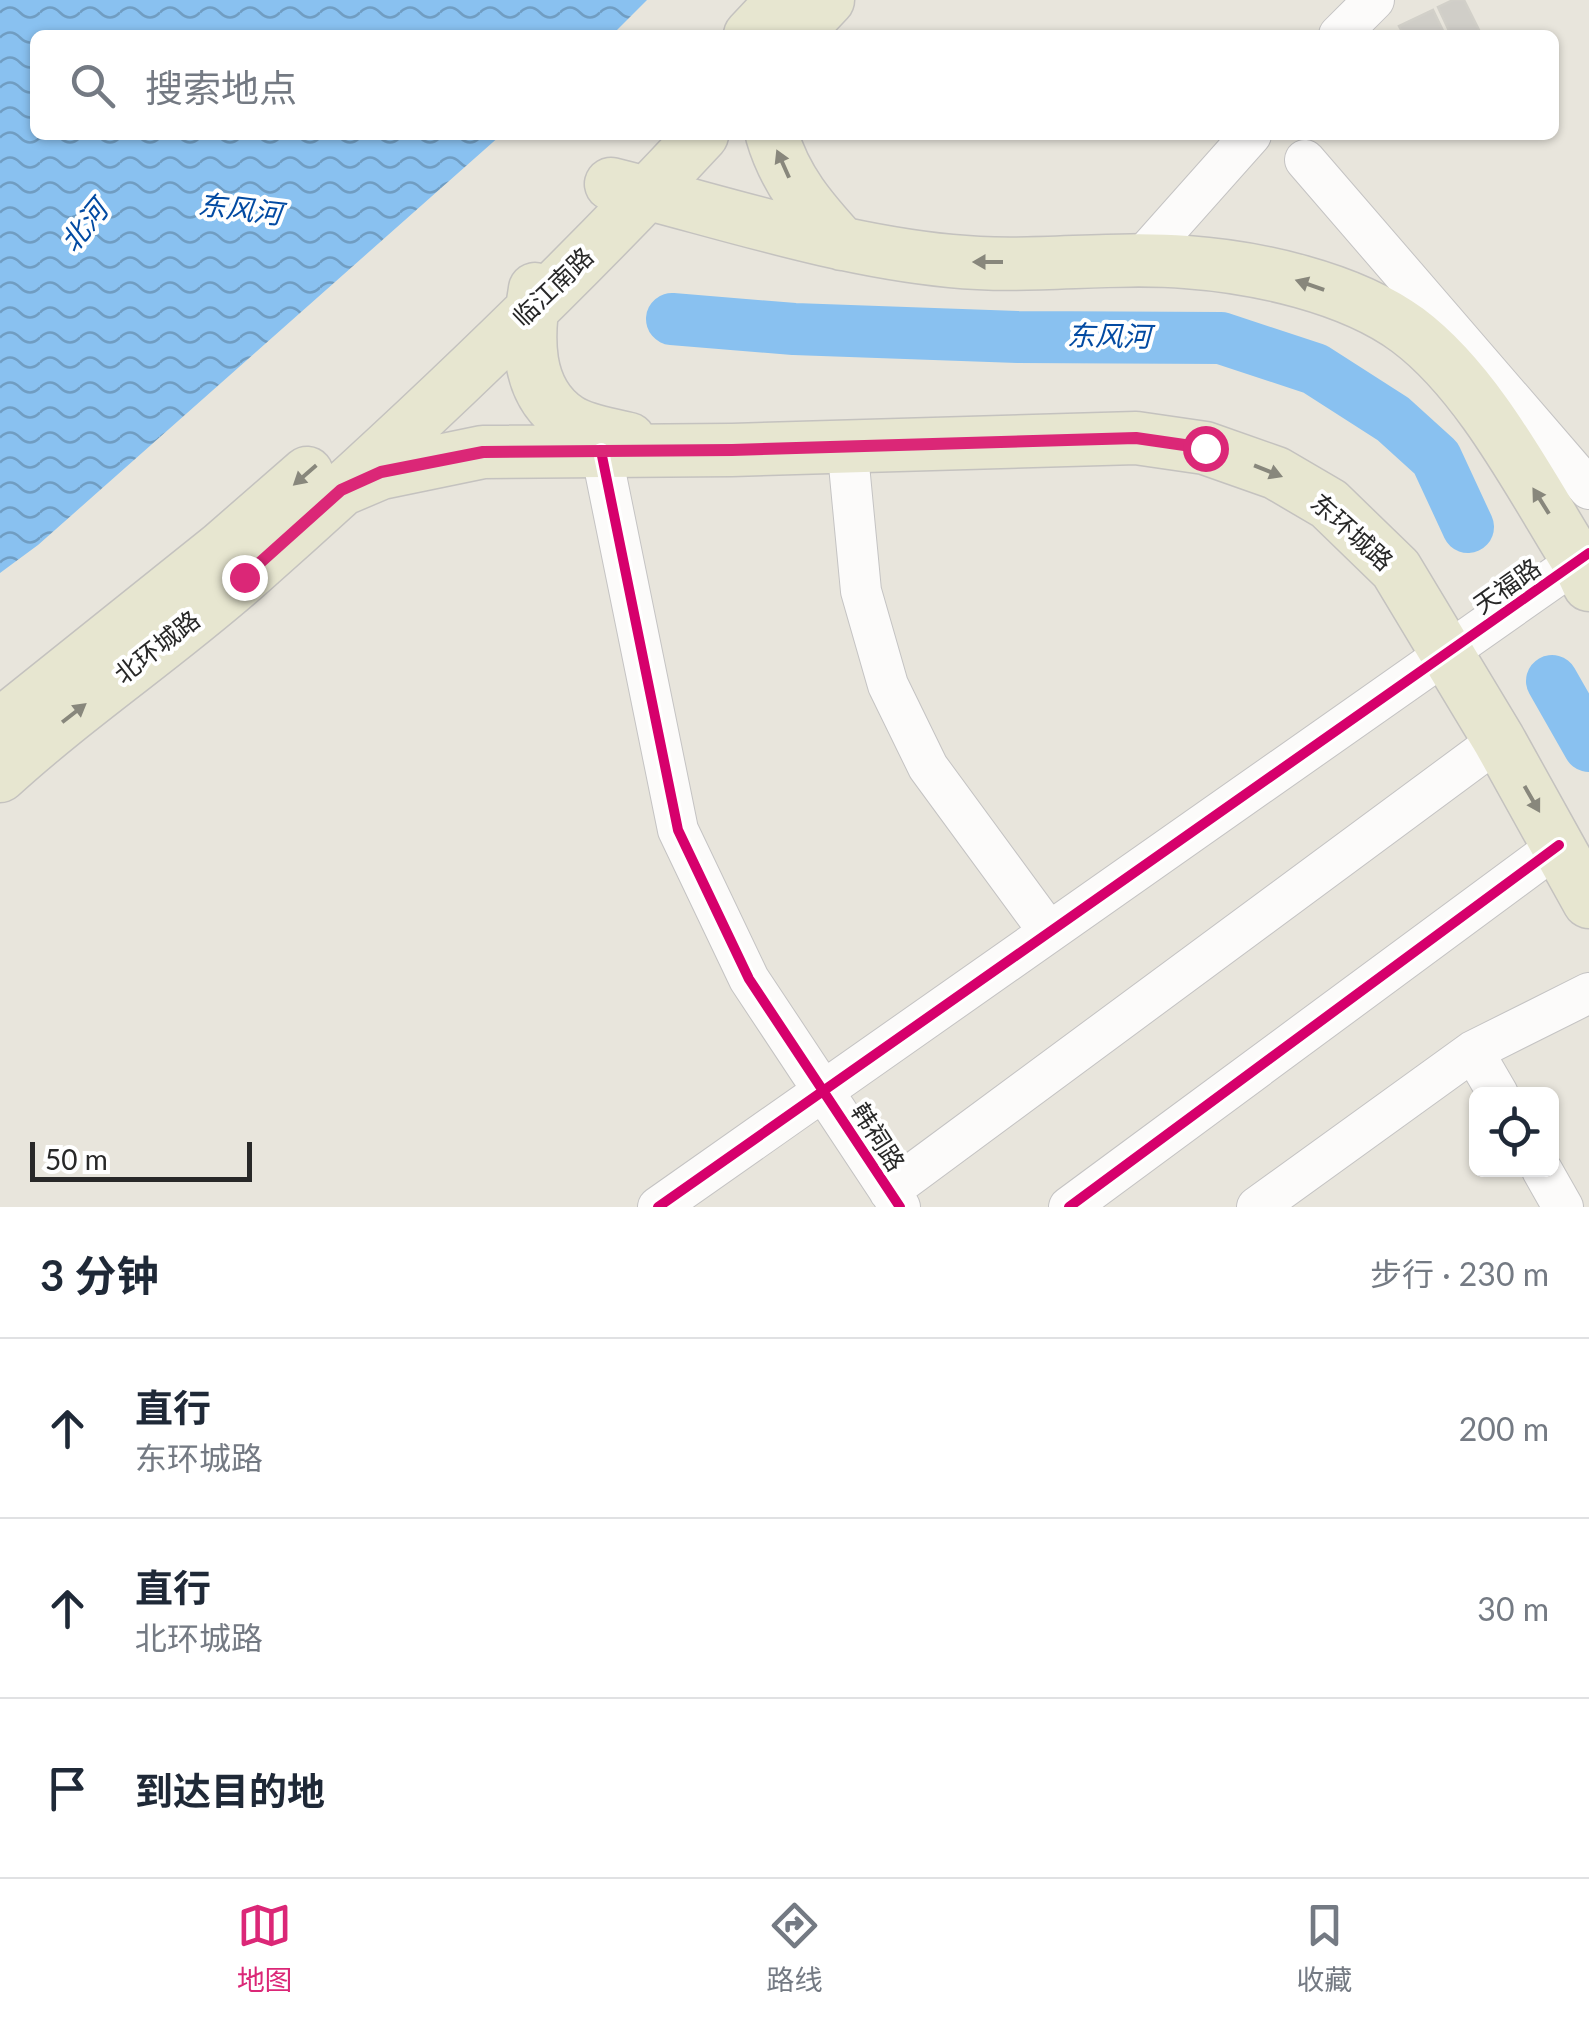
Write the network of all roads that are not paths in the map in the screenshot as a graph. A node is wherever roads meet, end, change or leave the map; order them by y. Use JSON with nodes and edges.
{"nodes":[{"id":1,"x":783,"y":0,"type":"edge"},
{"id":2,"x":828,"y":0,"type":"edge"},
{"id":3,"x":1374,"y":0,"type":"edge"},
{"id":4,"x":755,"y":30,"type":"edge"},
{"id":5,"x":800,"y":30,"type":"edge"},
{"id":6,"x":1345,"y":30,"type":"edge"},
{"id":7,"x":654,"y":140,"type":"edge"},
{"id":8,"x":695,"y":140,"type":"edge"},
{"id":9,"x":773,"y":140,"type":"edge"},
{"id":10,"x":1247,"y":140,"type":"edge"},
{"id":11,"x":1305,"y":160,"type":"dead end"},
{"id":12,"x":630,"y":188,"type":"junction"},
{"id":13,"x":842,"y":244,"type":"junction"},
{"id":14,"x":542,"y":251,"type":"junction"},
{"id":15,"x":1138,"y":262,"type":"junction"},
{"id":16,"x":532,"y":308,"type":"junction"},
{"id":17,"x":390,"y":423,"type":"junction"},
{"id":18,"x":847,"y":444,"type":"junction"},
{"id":19,"x":601,"y":451,"type":"junction"},
{"id":20,"x":674,"y":451,"type":"junction"},
{"id":21,"x":1589,"y":489,"type":"edge"},
{"id":22,"x":341,"y":490,"type":"junction"},
{"id":23,"x":1585,"y":566,"type":"edge"},
{"id":24,"x":1447,"y":652,"type":"junction"},
{"id":25,"x":0,"y":725,"type":"edge"},
{"id":26,"x":1498,"y":740,"type":"junction"},
{"id":27,"x":0,"y":776,"type":"edge"},
{"id":28,"x":1559,"y":845,"type":"junction"},
{"id":29,"x":1589,"y":902,"type":"edge"},
{"id":30,"x":1048,"y":932,"type":"junction"},
{"id":31,"x":1589,"y":994,"type":"edge"},
{"id":32,"x":1473,"y":1051,"type":"junction"},
{"id":33,"x":1494,"y":1087,"type":"edge"},
{"id":34,"x":822,"y":1090,"type":"junction"},
{"id":35,"x":1546,"y":1177,"type":"edge"},
{"id":36,"x":894,"y":1199,"type":"edge"},
{"id":37,"x":658,"y":1207,"type":"edge"},
{"id":38,"x":1069,"y":1207,"type":"edge"},
{"id":39,"x":1257,"y":1207,"type":"edge"},
{"id":40,"x":1564,"y":1207,"type":"edge"}],
"edges":[{"from":1,"to":4,"type":"main road"},
{"from":2,"to":5,"type":"main road"},
{"from":3,"to":6,"type":"street"},
{"from":7,"to":12,"type":"main road","name":"临江南路"},
{"from":8,"to":12,"type":"main road","name":"临江南路"},
{"from":13,"to":9,"type":"main road","one_way":true},
{"from":10,"to":15,"type":"street"},
{"from":11,"to":21,"type":"street"},
{"from":12,"to":13,"type":"main road"},
{"from":12,"to":14,"type":"main road","name":"临江南路"},
{"from":12,"to":16,"type":"main road","name":"临江南路"},
{"from":15,"to":13,"type":"main road","one_way":true},
{"from":14,"to":16,"type":"main road"},
{"from":14,"to":17,"type":"main road","name":"临江南路"},
{"from":23,"to":15,"type":"main road","one_way":true},
{"from":16,"to":17,"type":"main road","name":"临江南路"},
{"from":16,"to":20,"type":"main road"},
{"from":17,"to":22,"type":"main road","name":"北环城路"},
{"from":17,"to":25,"type":"main road","name":"北环城路","one_way":true},
{"from":18,"to":20,"type":"main road","name":"东环城路"},
{"from":18,"to":24,"type":"main road","name":"东环城路","one_way":true},
{"from":18,"to":30,"type":"street"},
{"from":19,"to":20,"type":"main road","name":"东环城路"},
{"from":19,"to":22,"type":"main road","name":"东环城路"},
{"from":19,"to":34,"type":"street","name":"韩祠路"},
{"from":27,"to":22,"type":"main road","name":"北环城路","one_way":true},
{"from":23,"to":24,"type":"street","name":"天福路"},
{"from":24,"to":26,"type":"main road","name":"东环城路"},
{"from":24,"to":30,"type":"street","name":"天福路"},
{"from":26,"to":28,"type":"main road","name":"东环城路","one_way":true},
{"from":26,"to":36,"type":"street"},
{"from":28,"to":29,"type":"main road","name":"东环城路"},
{"from":28,"to":38,"type":"street"},
{"from":30,"to":34,"type":"street","name":"天福路"},
{"from":31,"to":32,"type":"street"},
{"from":32,"to":33,"type":"street"},
{"from":32,"to":39,"type":"street"},
{"from":34,"to":36,"type":"street","name":"韩祠路"},
{"from":34,"to":37,"type":"street","name":"天福路"},
{"from":35,"to":40,"type":"street"}]}
